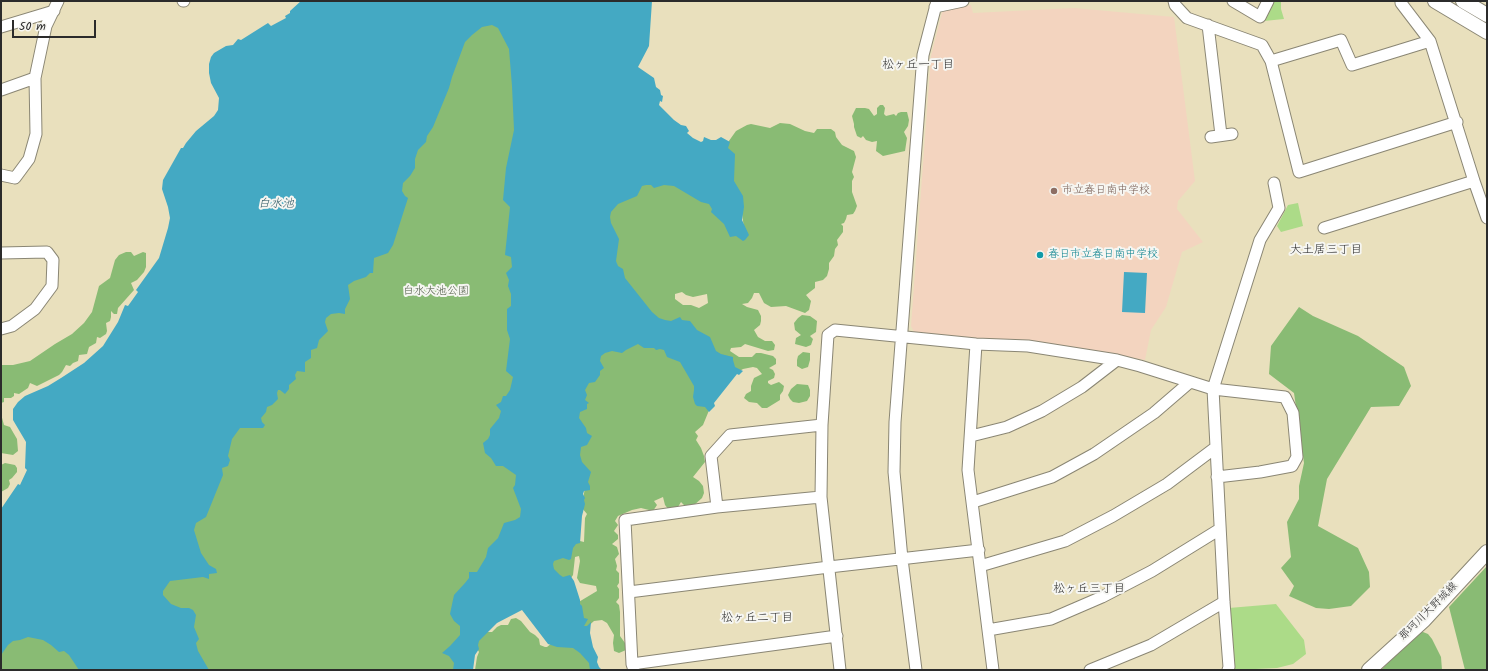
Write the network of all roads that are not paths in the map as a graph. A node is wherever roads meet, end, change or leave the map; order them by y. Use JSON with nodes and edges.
{"nodes":[{"id":1,"x":963,"y":1,"type":"edge"},
{"id":2,"x":1174,"y":1,"type":"edge"},
{"id":3,"x":1233,"y":1,"type":"edge"},
{"id":4,"x":1268,"y":1,"type":"edge"},
{"id":5,"x":1401,"y":1,"type":"edge"},
{"id":6,"x":1435,"y":1,"type":"edge"},
{"id":7,"x":1463,"y":1,"type":"edge"},
{"id":8,"x":936,"y":4,"type":"edge"},
{"id":9,"x":56,"y":6,"type":"edge"},
{"id":10,"x":1487,"y":15,"type":"edge"},
{"id":11,"x":1208,"y":25,"type":"junction"},
{"id":12,"x":1,"y":27,"type":"edge"},
{"id":13,"x":1487,"y":32,"type":"edge"},
{"id":14,"x":1430,"y":41,"type":"junction"},
{"id":15,"x":1271,"y":61,"type":"junction"},
{"id":16,"x":35,"y":78,"type":"junction"},
{"id":17,"x":1,"y":90,"type":"edge"},
{"id":18,"x":1457,"y":122,"type":"junction"},
{"id":19,"x":1232,"y":134,"type":"dead end"},
{"id":20,"x":1,"y":176,"type":"edge"},
{"id":21,"x":1474,"y":181,"type":"junction"},
{"id":22,"x":1274,"y":183,"type":"dead end"},
{"id":23,"x":1487,"y":218,"type":"edge"},
{"id":24,"x":1324,"y":228,"type":"dead end"},
{"id":25,"x":1,"y":253,"type":"edge"},
{"id":26,"x":1,"y":329,"type":"edge"},
{"id":27,"x":902,"y":336,"type":"junction"},
{"id":28,"x":976,"y":344,"type":"junction"},
{"id":29,"x":1117,"y":360,"type":"junction"},
{"id":30,"x":1190,"y":382,"type":"junction"},
{"id":31,"x":1213,"y":389,"type":"junction"},
{"id":32,"x":822,"y":424,"type":"junction"},
{"id":33,"x":971,"y":436,"type":"junction"},
{"id":34,"x":1215,"y":448,"type":"junction"},
{"id":35,"x":1217,"y":477,"type":"junction"},
{"id":36,"x":821,"y":497,"type":"junction"},
{"id":37,"x":973,"y":502,"type":"junction"},
{"id":38,"x":717,"y":507,"type":"junction"},
{"id":39,"x":1220,"y":528,"type":"junction"},
{"id":40,"x":979,"y":550,"type":"junction"},
{"id":41,"x":1487,"y":552,"type":"edge"},
{"id":42,"x":902,"y":559,"type":"junction"},
{"id":43,"x":980,"y":566,"type":"junction"},
{"id":44,"x":829,"y":567,"type":"junction"},
{"id":45,"x":628,"y":592,"type":"junction"},
{"id":46,"x":1224,"y":602,"type":"junction"},
{"id":47,"x":988,"y":630,"type":"junction"},
{"id":48,"x":836,"y":636,"type":"junction"},
{"id":49,"x":633,"y":667,"type":"edge"},
{"id":50,"x":840,"y":670,"type":"edge"},
{"id":51,"x":916,"y":670,"type":"edge"},
{"id":52,"x":993,"y":670,"type":"edge"},
{"id":53,"x":1090,"y":670,"type":"edge"},
{"id":54,"x":1228,"y":670,"type":"edge"},
{"id":55,"x":1369,"y":670,"type":"edge"}],
"edges":[{"from":1,"to":8,"type":"street"},
{"from":2,"to":11,"type":"street"},
{"from":3,"to":4,"type":"street"},
{"from":5,"to":14,"type":"street"},
{"from":6,"to":13,"type":"main road"},
{"from":7,"to":10,"type":"main road"},
{"from":8,"to":27,"type":"street"},
{"from":9,"to":12,"type":"street"},
{"from":9,"to":16,"type":"street"},
{"from":11,"to":15,"type":"street"},
{"from":11,"to":19,"type":"street"},
{"from":14,"to":15,"type":"street"},
{"from":14,"to":18,"type":"street"},
{"from":15,"to":18,"type":"street"},
{"from":16,"to":17,"type":"street"},
{"from":16,"to":20,"type":"street"},
{"from":18,"to":21,"type":"street"},
{"from":21,"to":23,"type":"street"},
{"from":21,"to":24,"type":"street"},
{"from":22,"to":31,"type":"street"},
{"from":25,"to":26,"type":"street"},
{"from":27,"to":28,"type":"street"},
{"from":27,"to":32,"type":"street"},
{"from":27,"to":42,"type":"street"},
{"from":28,"to":29,"type":"street"},
{"from":28,"to":33,"type":"street"},
{"from":29,"to":30,"type":"street"},
{"from":29,"to":33,"type":"street"},
{"from":30,"to":31,"type":"street"},
{"from":30,"to":37,"type":"street"},
{"from":31,"to":34,"type":"street"},
{"from":31,"to":35,"type":"street"},
{"from":32,"to":36,"type":"street"},
{"from":32,"to":38,"type":"street"},
{"from":33,"to":37,"type":"street"},
{"from":34,"to":35,"type":"street"},
{"from":34,"to":43,"type":"street"},
{"from":35,"to":39,"type":"street"},
{"from":36,"to":38,"type":"street"},
{"from":36,"to":44,"type":"street"},
{"from":37,"to":40,"type":"street"},
{"from":38,"to":45,"type":"street"},
{"from":39,"to":46,"type":"street"},
{"from":39,"to":47,"type":"street"},
{"from":40,"to":42,"type":"street"},
{"from":40,"to":43,"type":"street"},
{"from":41,"to":55,"type":"main road","name":"那珂川大野城線"},
{"from":42,"to":44,"type":"street"},
{"from":42,"to":51,"type":"street"},
{"from":43,"to":47,"type":"street"},
{"from":44,"to":45,"type":"street"},
{"from":44,"to":48,"type":"street"},
{"from":45,"to":49,"type":"street"},
{"from":46,"to":53,"type":"street"},
{"from":46,"to":54,"type":"street"},
{"from":47,"to":52,"type":"street"},
{"from":48,"to":49,"type":"street"},
{"from":48,"to":50,"type":"street"}]}
